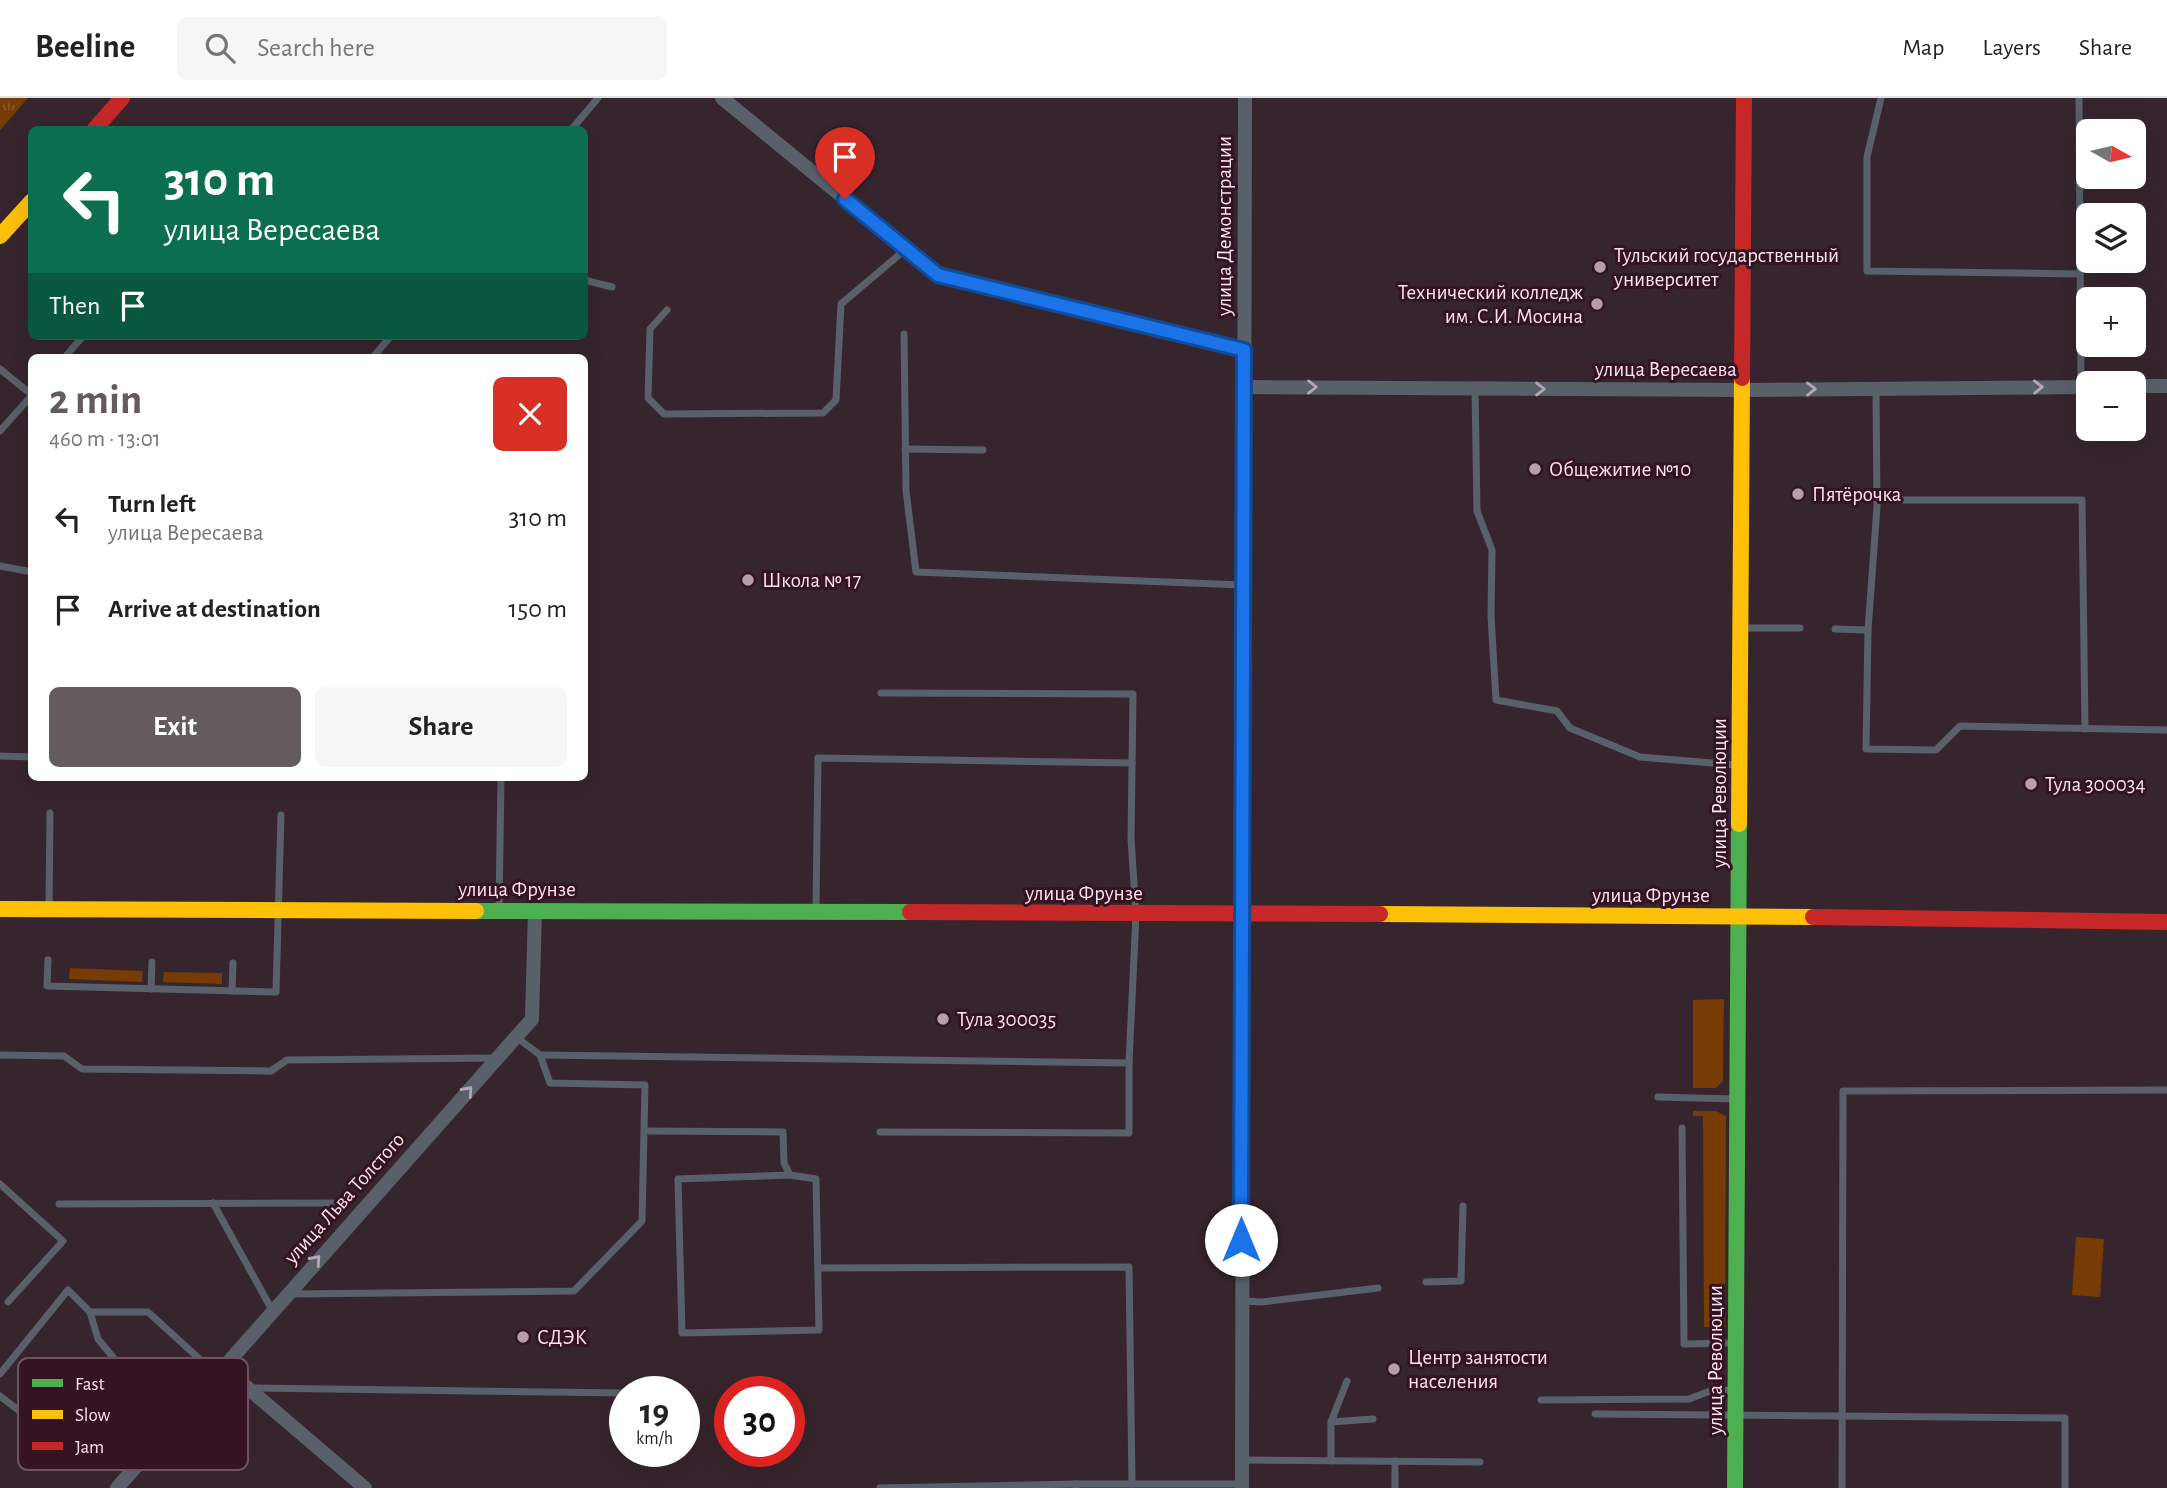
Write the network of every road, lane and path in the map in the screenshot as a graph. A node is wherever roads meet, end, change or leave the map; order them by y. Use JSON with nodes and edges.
{"nodes":[{"id":1,"x":122,"y":98,"type":"edge"},
{"id":2,"x":598,"y":98,"type":"edge"},
{"id":3,"x":722,"y":98,"type":"edge"},
{"id":4,"x":1245,"y":98,"type":"edge"},
{"id":5,"x":1744,"y":98,"type":"edge"},
{"id":6,"x":1881,"y":98,"type":"edge"},
{"id":7,"x":2079,"y":98,"type":"edge"},
{"id":8,"x":98,"y":126,"type":"edge"},
{"id":9,"x":574,"y":126,"type":"edge"},
{"id":10,"x":28,"y":205,"type":"edge"},
{"id":11,"x":0,"y":236,"type":"edge"},
{"id":12,"x":906,"y":249,"type":"junction"},
{"id":13,"x":2080,"y":274,"type":"junction"},
{"id":14,"x":588,"y":281,"type":"edge"},
{"id":15,"x":612,"y":286,"type":"dead end"},
{"id":16,"x":667,"y":310,"type":"dead end"},
{"id":17,"x":904,"y":334,"type":"dead end"},
{"id":18,"x":80,"y":340,"type":"edge"},
{"id":19,"x":388,"y":340,"type":"edge"},
{"id":20,"x":1244,"y":350,"type":"junction"},
{"id":21,"x":68,"y":354,"type":"edge"},
{"id":22,"x":376,"y":354,"type":"edge"},
{"id":23,"x":0,"y":369,"type":"edge"},
{"id":24,"x":2083,"y":371,"type":"edge"},
{"id":25,"x":2146,"y":386,"type":"edge"},
{"id":26,"x":2167,"y":386,"type":"edge"},
{"id":27,"x":1244,"y":387,"type":"junction"},
{"id":28,"x":2076,"y":387,"type":"edge"},
{"id":29,"x":1475,"y":388,"type":"junction"},
{"id":30,"x":1876,"y":389,"type":"junction"},
{"id":31,"x":1742,"y":390,"type":"junction"},
{"id":32,"x":28,"y":392,"type":"edge"},
{"id":33,"x":28,"y":400,"type":"edge"},
{"id":34,"x":0,"y":431,"type":"edge"},
{"id":35,"x":905,"y":449,"type":"junction"},
{"id":36,"x":983,"y":450,"type":"dead end"},
{"id":37,"x":1877,"y":500,"type":"junction"},
{"id":38,"x":0,"y":566,"type":"edge"},
{"id":39,"x":28,"y":571,"type":"edge"},
{"id":40,"x":1242,"y":585,"type":"junction"},
{"id":41,"x":1741,"y":628,"type":"junction"},
{"id":42,"x":1800,"y":628,"type":"dead end"},
{"id":43,"x":1835,"y":629,"type":"dead end"},
{"id":44,"x":1868,"y":630,"type":"junction"},
{"id":45,"x":881,"y":693,"type":"dead end"},
{"id":46,"x":2085,"y":729,"type":"junction"},
{"id":47,"x":2167,"y":730,"type":"edge"},
{"id":48,"x":0,"y":756,"type":"edge"},
{"id":49,"x":28,"y":757,"type":"edge"},
{"id":50,"x":1132,"y":763,"type":"junction"},
{"id":51,"x":1740,"y":765,"type":"junction"},
{"id":52,"x":501,"y":781,"type":"edge"},
{"id":53,"x":50,"y":813,"type":"dead end"},
{"id":54,"x":281,"y":815,"type":"dead end"},
{"id":55,"x":0,"y":909,"type":"edge"},
{"id":56,"x":49,"y":909,"type":"junction"},
{"id":57,"x":279,"y":909,"type":"junction"},
{"id":58,"x":499,"y":909,"type":"junction"},
{"id":59,"x":535,"y":910,"type":"junction"},
{"id":60,"x":816,"y":912,"type":"junction"},
{"id":61,"x":1136,"y":914,"type":"junction"},
{"id":62,"x":1241,"y":915,"type":"junction"},
{"id":63,"x":1739,"y":917,"type":"junction"},
{"id":64,"x":2167,"y":922,"type":"edge"},
{"id":65,"x":48,"y":960,"type":"dead end"},
{"id":66,"x":152,"y":962,"type":"dead end"},
{"id":67,"x":233,"y":963,"type":"dead end"},
{"id":68,"x":151,"y":989,"type":"junction"},
{"id":69,"x":232,"y":991,"type":"junction"},
{"id":70,"x":516,"y":1037,"type":"junction"},
{"id":71,"x":0,"y":1055,"type":"edge"},
{"id":72,"x":540,"y":1055,"type":"junction"},
{"id":73,"x":497,"y":1058,"type":"junction"},
{"id":74,"x":1129,"y":1063,"type":"junction"},
{"id":75,"x":2167,"y":1090,"type":"edge"},
{"id":76,"x":1658,"y":1097,"type":"dead end"},
{"id":77,"x":1738,"y":1099,"type":"junction"},
{"id":78,"x":1682,"y":1128,"type":"dead end"},
{"id":79,"x":645,"y":1131,"type":"junction"},
{"id":80,"x":880,"y":1132,"type":"dead end"},
{"id":81,"x":790,"y":1175,"type":"junction"},
{"id":82,"x":0,"y":1184,"type":"edge"},
{"id":83,"x":59,"y":1203,"type":"dead end"},
{"id":84,"x":213,"y":1203,"type":"junction"},
{"id":85,"x":342,"y":1203,"type":"dead end"},
{"id":86,"x":1463,"y":1206,"type":"dead end"},
{"id":87,"x":818,"y":1268,"type":"junction"},
{"id":88,"x":1426,"y":1282,"type":"dead end"},
{"id":89,"x":1378,"y":1288,"type":"dead end"},
{"id":90,"x":286,"y":1294,"type":"junction"},
{"id":91,"x":1242,"y":1301,"type":"junction"},
{"id":92,"x":8,"y":1302,"type":"dead end"},
{"id":93,"x":272,"y":1310,"type":"junction"},
{"id":94,"x":90,"y":1312,"type":"junction"},
{"id":95,"x":1737,"y":1343,"type":"junction"},
{"id":96,"x":114,"y":1358,"type":"edge"},
{"id":97,"x":204,"y":1358,"type":"edge"},
{"id":98,"x":230,"y":1358,"type":"edge"},
{"id":99,"x":0,"y":1374,"type":"edge"},
{"id":100,"x":1348,"y":1381,"type":"dead end"},
{"id":101,"x":248,"y":1388,"type":"joint"},
{"id":102,"x":1736,"y":1390,"type":"junction"},
{"id":103,"x":609,"y":1393,"type":"edge"},
{"id":104,"x":0,"y":1396,"type":"edge"},
{"id":105,"x":1541,"y":1400,"type":"dead end"},
{"id":106,"x":18,"y":1410,"type":"edge"},
{"id":107,"x":1595,"y":1414,"type":"dead end"},
{"id":108,"x":1736,"y":1414,"type":"junction"},
{"id":109,"x":1842,"y":1415,"type":"junction"},
{"id":110,"x":1373,"y":1419,"type":"dead end"},
{"id":111,"x":1331,"y":1422,"type":"junction"},
{"id":112,"x":1241,"y":1460,"type":"junction"},
{"id":113,"x":1331,"y":1461,"type":"junction"},
{"id":114,"x":1395,"y":1461,"type":"junction"},
{"id":115,"x":1480,"y":1462,"type":"dead end"},
{"id":116,"x":133,"y":1470,"type":"edge"},
{"id":117,"x":1132,"y":1484,"type":"junction"},
{"id":118,"x":1076,"y":1486,"type":"edge"},
{"id":119,"x":1242,"y":1486,"type":"edge"},
{"id":120,"x":117,"y":1488,"type":"edge"},
{"id":121,"x":365,"y":1488,"type":"edge"},
{"id":122,"x":880,"y":1488,"type":"edge"},
{"id":123,"x":1395,"y":1488,"type":"edge"},
{"id":124,"x":1735,"y":1488,"type":"edge"},
{"id":125,"x":1842,"y":1488,"type":"edge"},
{"id":126,"x":2064,"y":1488,"type":"edge"}],
"edges":[{"from":1,"to":8,"type":"street"},
{"from":2,"to":9,"type":"lane"},
{"from":3,"to":12,"type":"street"},
{"from":4,"to":20,"type":"street","name":"улица Демонстрации"},
{"from":5,"to":31,"type":"street","name":"улица Революции"},
{"from":6,"to":13,"type":"lane"},
{"from":7,"to":13,"type":"lane"},
{"from":10,"to":11,"type":"street"},
{"from":12,"to":16,"type":"lane"},
{"from":12,"to":20,"type":"street"},
{"from":13,"to":24,"type":"lane"},
{"from":14,"to":15,"type":"lane"},
{"from":17,"to":35,"type":"lane"},
{"from":18,"to":21,"type":"lane"},
{"from":19,"to":22,"type":"lane"},
{"from":20,"to":27,"type":"street","name":"улица Демонстрации"},
{"from":23,"to":32,"type":"lane"},
{"from":25,"to":26,"type":"street"},
{"from":27,"to":29,"type":"street","name":"улица Вересаева","one_way":true},
{"from":27,"to":40,"type":"street","name":"улица Демонстрации"},
{"from":30,"to":28,"type":"street","name":"улица Вересаева","one_way":true},
{"from":29,"to":31,"type":"street","name":"улица Вересаева","one_way":true},
{"from":29,"to":51,"type":"lane"},
{"from":31,"to":30,"type":"street","name":"улица Вересаева","one_way":true},
{"from":30,"to":37,"type":"lane"},
{"from":31,"to":41,"type":"street","name":"улица Революции"},
{"from":33,"to":34,"type":"lane"},
{"from":35,"to":36,"type":"lane"},
{"from":35,"to":40,"type":"lane"},
{"from":37,"to":44,"type":"lane"},
{"from":37,"to":46,"type":"lane"},
{"from":38,"to":39,"type":"lane"},
{"from":40,"to":62,"type":"street","name":"улица Демонстрации"},
{"from":41,"to":42,"type":"lane"},
{"from":41,"to":51,"type":"street","name":"улица Революции"},
{"from":43,"to":44,"type":"lane"},
{"from":44,"to":46,"type":"lane"},
{"from":45,"to":50,"type":"lane"},
{"from":46,"to":47,"type":"lane"},
{"from":48,"to":49,"type":"lane"},
{"from":50,"to":60,"type":"lane"},
{"from":50,"to":61,"type":"lane"},
{"from":51,"to":63,"type":"street","name":"улица Революции"},
{"from":52,"to":58,"type":"lane"},
{"from":53,"to":56,"type":"lane"},
{"from":54,"to":57,"type":"lane"},
{"from":55,"to":56,"type":"street","name":"улица Фрунзе"},
{"from":56,"to":57,"type":"street","name":"улица Фрунзе"},
{"from":57,"to":58,"type":"street","name":"улица Фрунзе"},
{"from":57,"to":69,"type":"lane"},
{"from":58,"to":59,"type":"street","name":"улица Фрунзе"},
{"from":59,"to":60,"type":"street","name":"улица Фрунзе"},
{"from":59,"to":70,"type":"street","name":"улица Льва Толстого"},
{"from":60,"to":61,"type":"street","name":"улица Фрунзе"},
{"from":61,"to":62,"type":"street","name":"улица Фрунзе"},
{"from":61,"to":74,"type":"lane"},
{"from":62,"to":63,"type":"street","name":"улица Фрунзе"},
{"from":62,"to":91,"type":"street","name":"улица Демонстрации"},
{"from":63,"to":64,"type":"street","name":"улица Фрунзе"},
{"from":63,"to":77,"type":"street","name":"улица Революции"},
{"from":65,"to":68,"type":"lane"},
{"from":66,"to":68,"type":"lane"},
{"from":67,"to":69,"type":"lane"},
{"from":68,"to":69,"type":"lane"},
{"from":70,"to":72,"type":"lane"},
{"from":70,"to":73,"type":"street","name":"улица Льва Толстого"},
{"from":71,"to":73,"type":"lane"},
{"from":72,"to":74,"type":"lane"},
{"from":72,"to":79,"type":"lane"},
{"from":90,"to":73,"type":"street","name":"улица Льва Толстого","one_way":true},
{"from":74,"to":80,"type":"lane"},
{"from":75,"to":109,"type":"lane"},
{"from":76,"to":77,"type":"lane"},
{"from":77,"to":95,"type":"street","name":"улица Революции"},
{"from":78,"to":95,"type":"lane"},
{"from":79,"to":81,"type":"lane"},
{"from":79,"to":90,"type":"lane"},
{"from":81,"to":87,"type":"lane"},
{"from":81,"to":87,"type":"lane"},
{"from":82,"to":92,"type":"lane"},
{"from":83,"to":84,"type":"lane"},
{"from":84,"to":85,"type":"lane"},
{"from":84,"to":93,"type":"lane"},
{"from":86,"to":88,"type":"lane"},
{"from":87,"to":117,"type":"lane"},
{"from":89,"to":91,"type":"lane"},
{"from":90,"to":93,"type":"street","name":"улица Льва Толстого"},
{"from":91,"to":112,"type":"street","name":"улица Демонстрации"},
{"from":93,"to":98,"type":"street","name":"улица Льва Толстого"},
{"from":94,"to":96,"type":"lane"},
{"from":94,"to":97,"type":"lane"},
{"from":94,"to":99,"type":"lane"},
{"from":95,"to":102,"type":"street","name":"улица Революции"},
{"from":100,"to":111,"type":"lane"},
{"from":101,"to":103,"type":"lane"},
{"from":101,"to":121,"type":"street"},
{"from":102,"to":105,"type":"lane"},
{"from":102,"to":108,"type":"street","name":"улица Революции"},
{"from":104,"to":106,"type":"lane"},
{"from":107,"to":108,"type":"lane"},
{"from":108,"to":109,"type":"lane"},
{"from":108,"to":124,"type":"street","name":"улица Революции"},
{"from":109,"to":125,"type":"lane"},
{"from":109,"to":126,"type":"lane"},
{"from":110,"to":111,"type":"lane"},
{"from":111,"to":113,"type":"lane"},
{"from":112,"to":113,"type":"lane"},
{"from":112,"to":119,"type":"street","name":"улица Демонстрации"},
{"from":113,"to":114,"type":"lane"},
{"from":114,"to":115,"type":"lane"},
{"from":114,"to":123,"type":"lane"},
{"from":116,"to":120,"type":"street","name":"улица Льва Толстого"},
{"from":117,"to":118,"type":"lane"},
{"from":117,"to":119,"type":"lane"},
{"from":118,"to":122,"type":"lane"}]}
